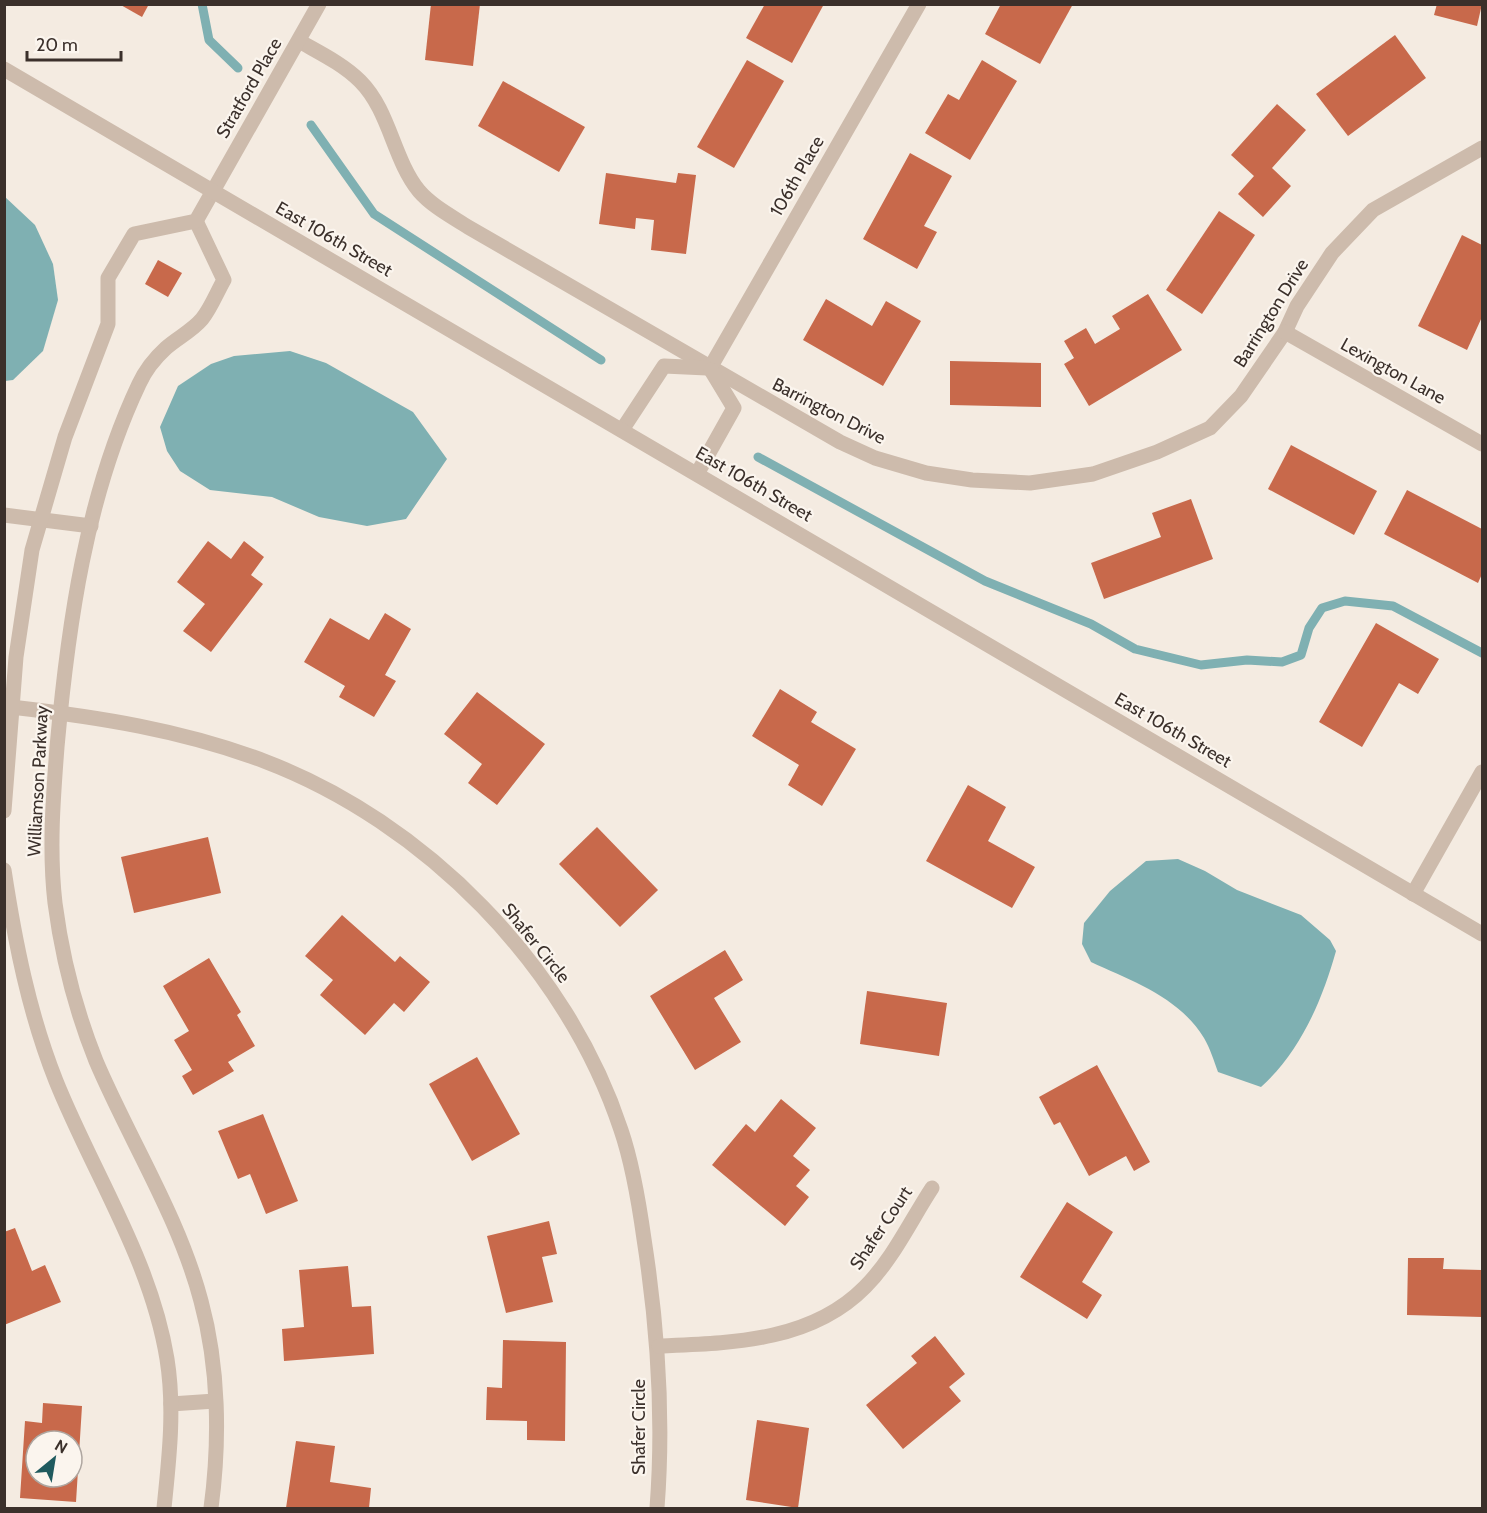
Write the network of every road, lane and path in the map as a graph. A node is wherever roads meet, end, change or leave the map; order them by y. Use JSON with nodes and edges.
{"nodes":[{"id":1,"x":319,"y":4,"type":"edge"},
{"id":2,"x":919,"y":4,"type":"edge"},
{"id":3,"x":299,"y":41,"type":"junction"},
{"id":4,"x":4,"y":69,"type":"edge"},
{"id":5,"x":1482,"y":148,"type":"edge"},
{"id":6,"x":213,"y":191,"type":"junction"},
{"id":7,"x":196,"y":220,"type":"junction"},
{"id":8,"x":1285,"y":332,"type":"junction"},
{"id":9,"x":710,"y":368,"type":"junction"},
{"id":10,"x":622,"y":430,"type":"junction"},
{"id":11,"x":1482,"y":444,"type":"edge"},
{"id":12,"x":697,"y":474,"type":"junction"},
{"id":13,"x":4,"y":514,"type":"edge"},
{"id":14,"x":40,"y":519,"type":"junction"},
{"id":15,"x":91,"y":526,"type":"junction"},
{"id":16,"x":11,"y":707,"type":"junction"},
{"id":17,"x":60,"y":713,"type":"junction"},
{"id":18,"x":1482,"y":772,"type":"edge"},
{"id":19,"x":4,"y":810,"type":"edge"},
{"id":20,"x":4,"y":870,"type":"edge"},
{"id":21,"x":1413,"y":894,"type":"junction"},
{"id":22,"x":1482,"y":934,"type":"edge"},
{"id":23,"x":932,"y":1188,"type":"dead end"},
{"id":24,"x":659,"y":1346,"type":"junction"},
{"id":25,"x":215,"y":1401,"type":"junction"},
{"id":26,"x":171,"y":1404,"type":"junction"},
{"id":27,"x":164,"y":1509,"type":"edge"},
{"id":28,"x":210,"y":1509,"type":"edge"},
{"id":29,"x":657,"y":1509,"type":"edge"}],
"edges":[{"from":1,"to":3,"type":"street","name":"Stratford Place"},
{"from":2,"to":9,"type":"street","name":"106th Place"},
{"from":3,"to":6,"type":"street","name":"Stratford Place"},
{"from":3,"to":9,"type":"street","name":"Barrington Drive"},
{"from":4,"to":6,"type":"street","name":"East 106th Street"},
{"from":5,"to":8,"type":"street","name":"Barrington Drive"},
{"from":6,"to":7,"type":"street"},
{"from":6,"to":10,"type":"street","name":"East 106th Street"},
{"from":7,"to":14,"type":"street","name":"Williamson Parkway"},
{"from":7,"to":15,"type":"street","name":"Williamson Parkway"},
{"from":8,"to":9,"type":"street","name":"Barrington Drive"},
{"from":8,"to":11,"type":"street","name":"Lexington Lane"},
{"from":9,"to":10,"type":"street"},
{"from":9,"to":12,"type":"street"},
{"from":10,"to":12,"type":"street","name":"East 106th Street"},
{"from":12,"to":21,"type":"street","name":"East 106th Street"},
{"from":13,"to":14,"type":"street"},
{"from":14,"to":15,"type":"street"},
{"from":14,"to":16,"type":"street","name":"Williamson Parkway"},
{"from":15,"to":17,"type":"street","name":"Williamson Parkway"},
{"from":16,"to":17,"type":"street","name":"Shafer Circle"},
{"from":16,"to":19,"type":"street","name":"Williamson Parkway"},
{"from":17,"to":24,"type":"street","name":"Shafer Circle"},
{"from":17,"to":25,"type":"street","name":"Williamson Parkway"},
{"from":18,"to":21,"type":"street"},
{"from":20,"to":26,"type":"street","name":"Williamson Parkway"},
{"from":21,"to":22,"type":"street","name":"East 106th Street"},
{"from":23,"to":24,"type":"street","name":"Shafer Court"},
{"from":24,"to":29,"type":"street","name":"Shafer Circle"},
{"from":25,"to":26,"type":"street"},
{"from":25,"to":28,"type":"street","name":"Williamson Parkway"},
{"from":26,"to":27,"type":"street","name":"Williamson Parkway"}]}
